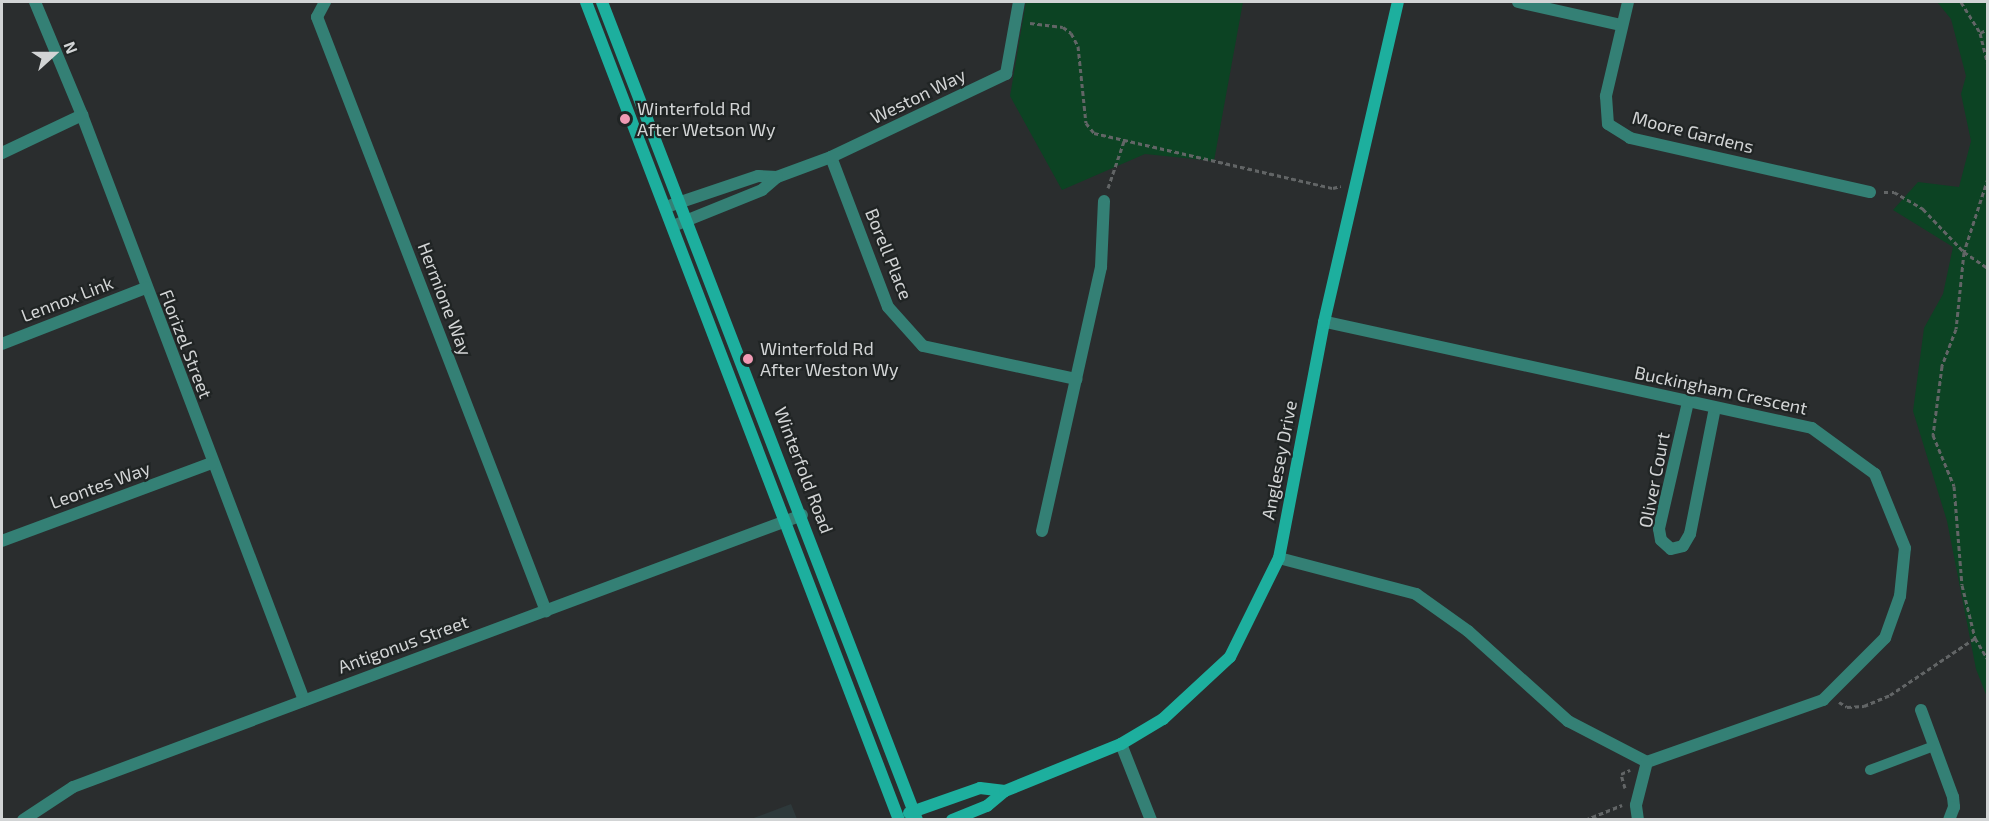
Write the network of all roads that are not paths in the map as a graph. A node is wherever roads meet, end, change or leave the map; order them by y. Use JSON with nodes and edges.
{"nodes":[{"id":1,"x":34,"y":2,"type":"edge"},
{"id":2,"x":325,"y":2,"type":"edge"},
{"id":3,"x":586,"y":2,"type":"edge"},
{"id":4,"x":602,"y":2,"type":"edge"},
{"id":5,"x":1019,"y":2,"type":"edge"},
{"id":6,"x":1398,"y":2,"type":"edge"},
{"id":7,"x":1518,"y":2,"type":"edge"},
{"id":8,"x":1628,"y":2,"type":"edge"},
{"id":9,"x":1621,"y":25,"type":"junction"},
{"id":10,"x":82,"y":115,"type":"junction"},
{"id":11,"x":2,"y":153,"type":"edge"},
{"id":12,"x":831,"y":157,"type":"junction"},
{"id":13,"x":777,"y":177,"type":"junction"},
{"id":14,"x":1870,"y":192,"type":"road end"},
{"id":15,"x":1104,"y":201,"type":"road end"},
{"id":16,"x":679,"y":202,"type":"junction"},
{"id":17,"x":666,"y":207,"type":"junction"},
{"id":18,"x":687,"y":220,"type":"junction"},
{"id":19,"x":673,"y":226,"type":"junction"},
{"id":20,"x":146,"y":288,"type":"junction"},
{"id":21,"x":1324,"y":322,"type":"junction"},
{"id":22,"x":2,"y":344,"type":"edge"},
{"id":23,"x":1076,"y":379,"type":"junction"},
{"id":24,"x":1688,"y":402,"type":"junction"},
{"id":25,"x":1715,"y":408,"type":"junction"},
{"id":26,"x":212,"y":463,"type":"junction"},
{"id":27,"x":802,"y":515,"type":"junction"},
{"id":28,"x":787,"y":522,"type":"junction"},
{"id":29,"x":1042,"y":531,"type":"dead end"},
{"id":30,"x":2,"y":541,"type":"edge"},
{"id":31,"x":1279,"y":558,"type":"junction"},
{"id":32,"x":546,"y":611,"type":"junction"},
{"id":33,"x":304,"y":700,"type":"junction"},
{"id":34,"x":1921,"y":710,"type":"dead end"},
{"id":35,"x":1121,"y":744,"type":"junction"},
{"id":36,"x":1934,"y":746,"type":"junction"},
{"id":37,"x":1647,"y":762,"type":"junction"},
{"id":38,"x":1870,"y":770,"type":"dead end"},
{"id":39,"x":1005,"y":791,"type":"junction"},
{"id":40,"x":915,"y":815,"type":"edge"},
{"id":41,"x":899,"y":818,"type":"edge"},
{"id":42,"x":23,"y":819,"type":"edge"},
{"id":43,"x":952,"y":819,"type":"edge"},
{"id":44,"x":1151,"y":819,"type":"edge"},
{"id":45,"x":1638,"y":819,"type":"edge"},
{"id":46,"x":1949,"y":819,"type":"edge"}],
"edges":[{"from":1,"to":10,"type":"street","name":"Florizel Street"},
{"from":2,"to":32,"type":"street","name":"Hermione Way"},
{"from":3,"to":17,"type":"main road","name":"Winterfold Road"},
{"from":4,"to":16,"type":"main road","name":"Winterfold Road"},
{"from":5,"to":12,"type":"street","name":"Weston Way"},
{"from":6,"to":21,"type":"main road","name":"Anglesey Drive"},
{"from":7,"to":9,"type":"street"},
{"from":8,"to":9,"type":"street","name":"Moore Gardens"},
{"from":9,"to":14,"type":"street","name":"Moore Gardens"},
{"from":10,"to":11,"type":"street"},
{"from":10,"to":20,"type":"street","name":"Florizel Street"},
{"from":12,"to":13,"type":"street","name":"Weston Way"},
{"from":12,"to":23,"type":"street","name":"Borell Place"},
{"from":13,"to":16,"type":"street","name":"Weston Way"},
{"from":13,"to":18,"type":"street","name":"Weston Way"},
{"from":15,"to":23,"type":"street"},
{"from":16,"to":17,"type":"street","name":"Weston Way"},
{"from":16,"to":18,"type":"main road","name":"Winterfold Road"},
{"from":17,"to":19,"type":"main road","name":"Winterfold Road"},
{"from":18,"to":19,"type":"street","name":"Weston Way"},
{"from":18,"to":27,"type":"main road","name":"Winterfold Road"},
{"from":19,"to":28,"type":"main road","name":"Winterfold Road"},
{"from":20,"to":22,"type":"street","name":"Lennox Link"},
{"from":20,"to":26,"type":"street","name":"Florizel Street"},
{"from":21,"to":24,"type":"street","name":"Buckingham Crescent"},
{"from":21,"to":31,"type":"main road","name":"Anglesey Drive"},
{"from":23,"to":29,"type":"street"},
{"from":24,"to":25,"type":"street","name":"Buckingham Crescent"},
{"from":24,"to":25,"type":"street","name":"Oliver Court"},
{"from":25,"to":37,"type":"street","name":"Buckingham Crescent"},
{"from":26,"to":30,"type":"street","name":"Leontes Way"},
{"from":26,"to":33,"type":"street","name":"Florizel Street"},
{"from":27,"to":28,"type":"street","name":"Antigonus Street"},
{"from":27,"to":40,"type":"main road","name":"Winterfold Road"},
{"from":28,"to":32,"type":"street","name":"Antigonus Street"},
{"from":28,"to":41,"type":"main road","name":"Winterfold Road"},
{"from":31,"to":35,"type":"main road","name":"Anglesey Drive"},
{"from":31,"to":37,"type":"street"},
{"from":32,"to":33,"type":"street","name":"Antigonus Street"},
{"from":33,"to":42,"type":"street","name":"Antigonus Street"},
{"from":34,"to":36,"type":"street"},
{"from":35,"to":39,"type":"main road","name":"Anglesey Drive"},
{"from":35,"to":44,"type":"street"},
{"from":36,"to":38,"type":"lane"},
{"from":36,"to":46,"type":"street"},
{"from":37,"to":45,"type":"street"},
{"from":39,"to":40,"type":"main road","name":"Anglesey Drive"},
{"from":39,"to":43,"type":"main road","name":"Anglesey Drive"},
{"from":40,"to":41,"type":"main road","name":"Anglesey Drive"}]}
